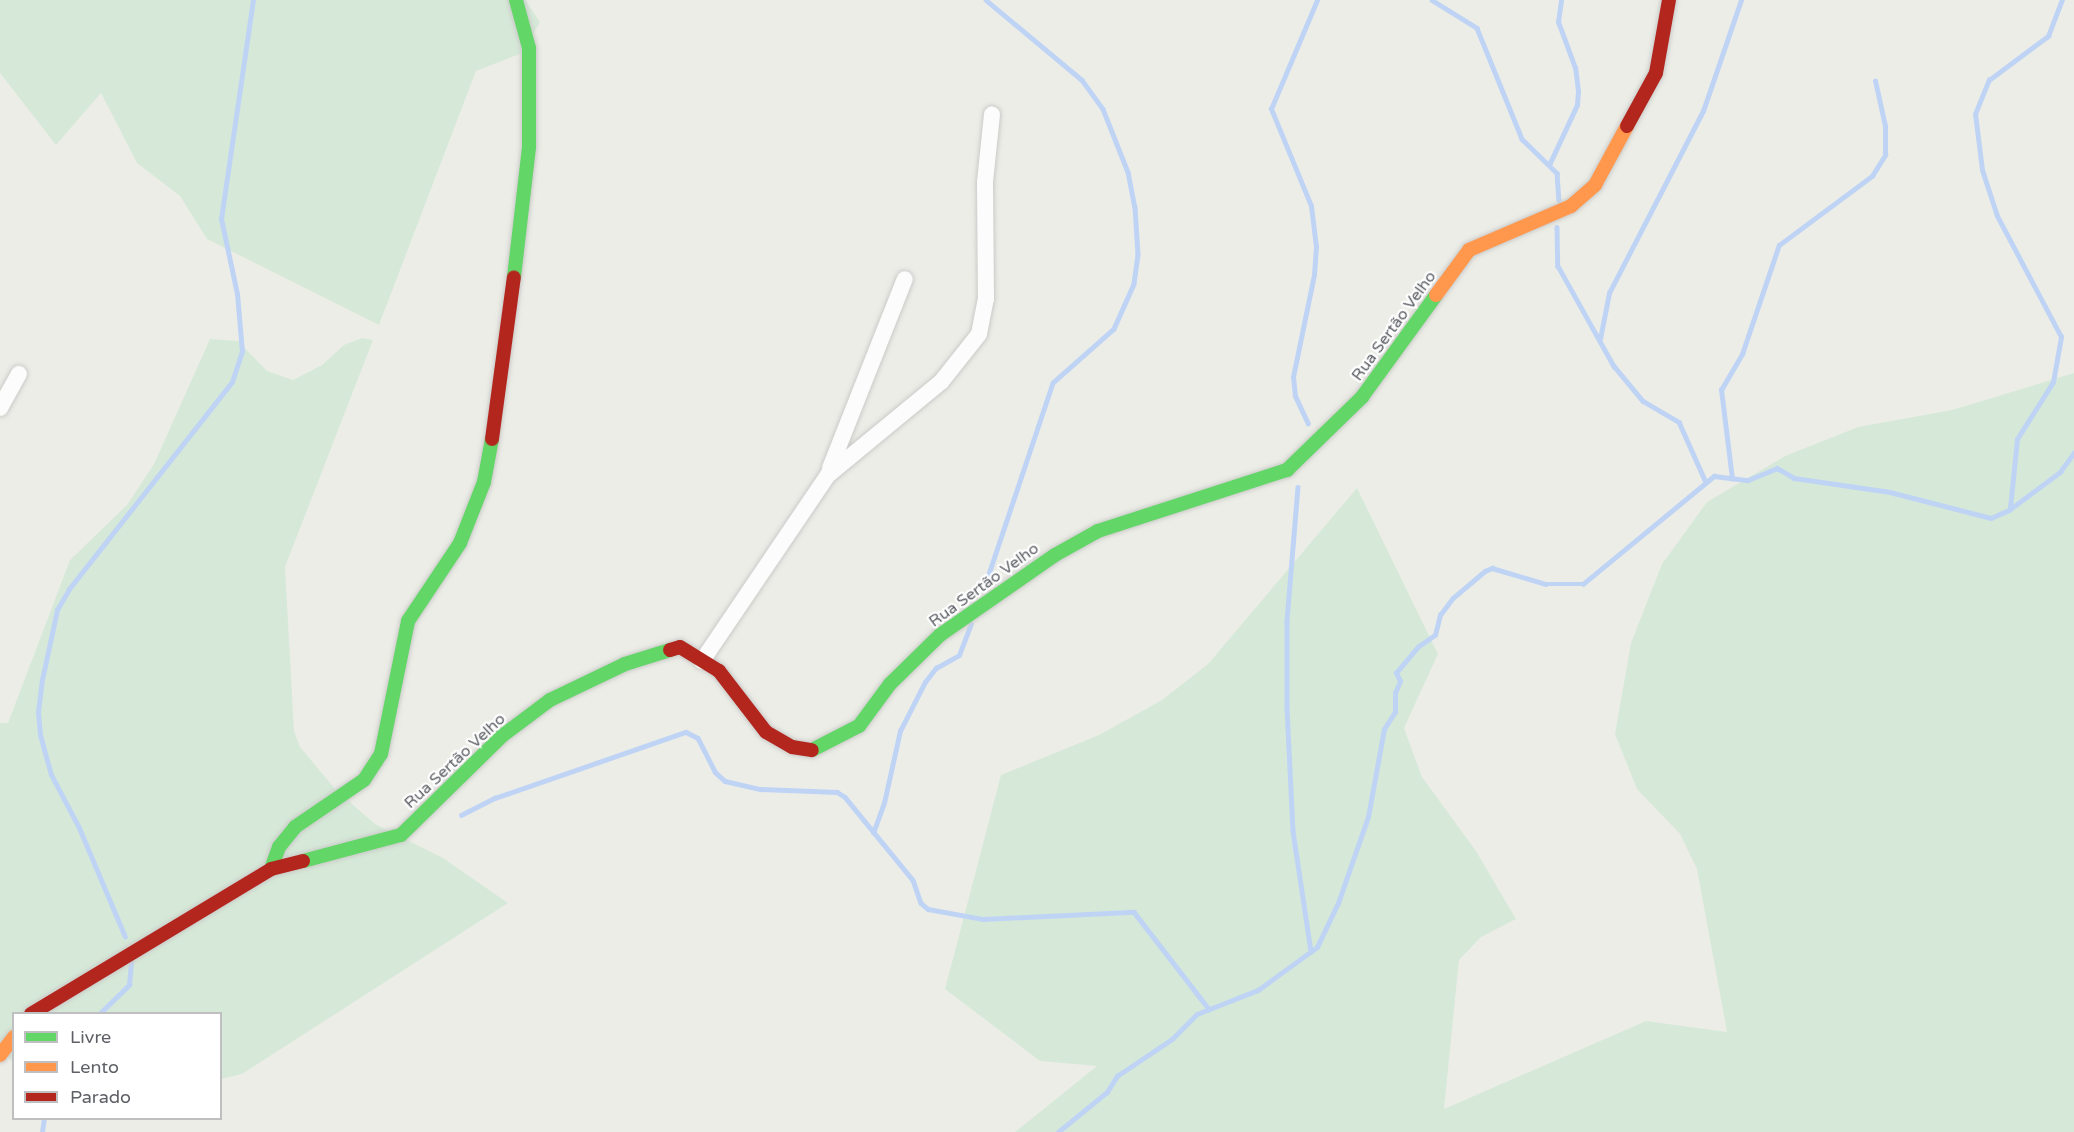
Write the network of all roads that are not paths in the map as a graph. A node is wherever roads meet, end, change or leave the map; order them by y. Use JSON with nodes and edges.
{"nodes":[{"id":1,"x":516,"y":0,"type":"edge"},
{"id":2,"x":1669,"y":0,"type":"edge"},
{"id":3,"x":992,"y":114,"type":"dead end"},
{"id":4,"x":905,"y":279,"type":"dead end"},
{"id":5,"x":20,"y":374,"type":"dead end"},
{"id":6,"x":0,"y":408,"type":"edge"},
{"id":7,"x":828,"y":475,"type":"junction"},
{"id":8,"x":702,"y":661,"type":"junction"},
{"id":9,"x":271,"y":869,"type":"junction"},
{"id":10,"x":34,"y":1012,"type":"edge"},
{"id":11,"x":12,"y":1040,"type":"edge"},
{"id":12,"x":0,"y":1055,"type":"edge"}],
"edges":[{"from":1,"to":9,"type":"street"},
{"from":2,"to":8,"type":"street","name":"Rua Sertão Velho"},
{"from":3,"to":7,"type":"street"},
{"from":4,"to":7,"type":"street"},
{"from":5,"to":6,"type":"street"},
{"from":7,"to":8,"type":"street"},
{"from":8,"to":9,"type":"street","name":"Rua Sertão Velho"},
{"from":9,"to":10,"type":"street","name":"Rua Sertão Velho"},
{"from":11,"to":12,"type":"street"}]}
